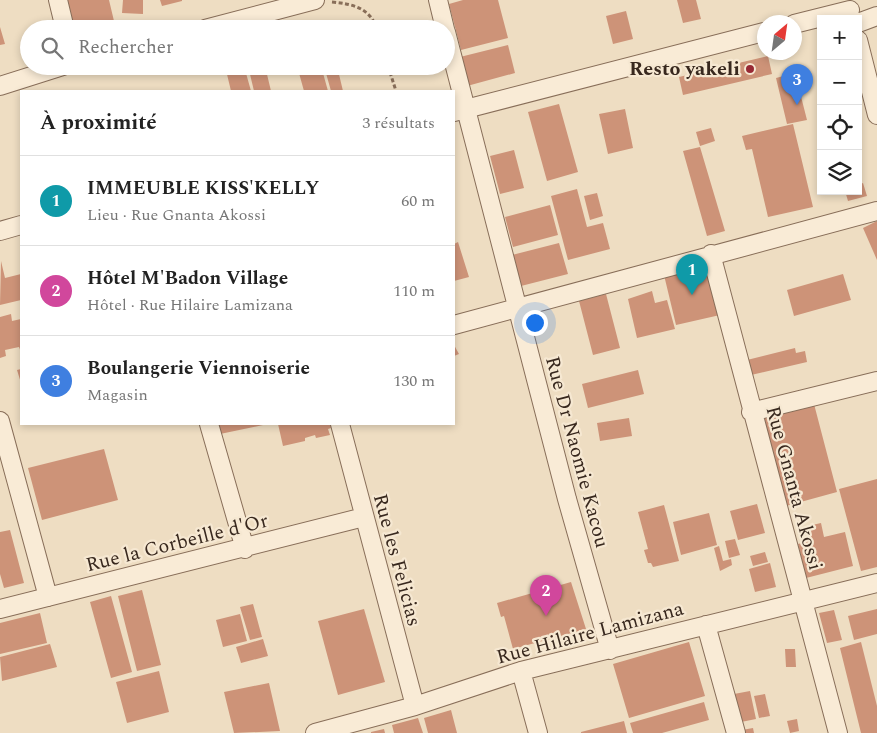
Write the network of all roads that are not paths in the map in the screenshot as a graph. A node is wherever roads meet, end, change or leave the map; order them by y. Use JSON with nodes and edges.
{"nodes":[{"id":1,"x":58,"y":0,"type":"edge"},
{"id":2,"x":438,"y":0,"type":"edge"},
{"id":3,"x":322,"y":1,"type":"edge"},
{"id":4,"x":852,"y":13,"type":"edge"},
{"id":5,"x":877,"y":16,"type":"edge"},
{"id":6,"x":64,"y":20,"type":"edge"},
{"id":7,"x":243,"y":20,"type":"edge"},
{"id":8,"x":443,"y":20,"type":"edge"},
{"id":9,"x":802,"y":22,"type":"edge"},
{"id":10,"x":757,"y":34,"type":"edge"},
{"id":11,"x":862,"y":56,"type":"edge"},
{"id":12,"x":35,"y":75,"type":"edge"},
{"id":13,"x":454,"y":75,"type":"edge"},
{"id":14,"x":0,"y":86,"type":"edge"},
{"id":15,"x":460,"y":111,"type":"edge"},
{"id":16,"x":877,"y":115,"type":"edge"},
{"id":17,"x":877,"y":211,"type":"edge"},
{"id":18,"x":20,"y":225,"type":"edge"},
{"id":19,"x":0,"y":231,"type":"edge"},
{"id":20,"x":711,"y":254,"type":"junction"},
{"id":21,"x":517,"y":309,"type":"junction"},
{"id":22,"x":455,"y":325,"type":"edge"},
{"id":23,"x":877,"y":381,"type":"edge"},
{"id":24,"x":752,"y":412,"type":"junction"},
{"id":25,"x":0,"y":422,"type":"edge"},
{"id":26,"x":208,"y":425,"type":"edge"},
{"id":27,"x":340,"y":425,"type":"edge"},
{"id":28,"x":364,"y":517,"type":"junction"},
{"id":29,"x":245,"y":549,"type":"junction"},
{"id":30,"x":877,"y":583,"type":"edge"},
{"id":31,"x":48,"y":597,"type":"junction"},
{"id":32,"x":803,"y":600,"type":"junction"},
{"id":33,"x":0,"y":609,"type":"edge"},
{"id":34,"x":706,"y":625,"type":"junction"},
{"id":35,"x":610,"y":650,"type":"junction"},
{"id":36,"x":521,"y":672,"type":"junction"},
{"id":37,"x":415,"y":706,"type":"junction"},
{"id":38,"x":315,"y":733,"type":"edge"},
{"id":39,"x":538,"y":733,"type":"edge"},
{"id":40,"x":736,"y":733,"type":"edge"},
{"id":41,"x":838,"y":733,"type":"edge"}],
"edges":[{"from":1,"to":6,"type":"street"},
{"from":2,"to":8,"type":"street"},
{"from":3,"to":7,"type":"street"},
{"from":4,"to":5,"type":"street"},
{"from":4,"to":9,"type":"street"},
{"from":10,"to":15,"type":"street"},
{"from":11,"to":16,"type":"street"},
{"from":12,"to":14,"type":"street"},
{"from":13,"to":15,"type":"street","name":"Rue Dr Naomie Kacou"},
{"from":15,"to":21,"type":"street","name":"Rue Dr Naomie Kacou"},
{"from":17,"to":20,"type":"street"},
{"from":18,"to":19,"type":"street"},
{"from":20,"to":21,"type":"street"},
{"from":20,"to":24,"type":"street","name":"Rue Gnanta Akossi"},
{"from":21,"to":22,"type":"street"},
{"from":21,"to":35,"type":"street","name":"Rue Dr Naomie Kacou"},
{"from":23,"to":24,"type":"street"},
{"from":24,"to":32,"type":"street","name":"Rue Gnanta Akossi"},
{"from":25,"to":31,"type":"street"},
{"from":26,"to":29,"type":"street"},
{"from":27,"to":28,"type":"street","name":"Rue les Felicias"},
{"from":28,"to":29,"type":"street","name":"Rue la Corbeille d'Or"},
{"from":28,"to":37,"type":"street","name":"Rue les Felicias"},
{"from":29,"to":31,"type":"street","name":"Rue la Corbeille d'Or"},
{"from":30,"to":32,"type":"street","name":"Rue Hilaire Lamizana"},
{"from":31,"to":33,"type":"street","name":"Rue la Corbeille d'Or"},
{"from":32,"to":34,"type":"street","name":"Rue Hilaire Lamizana"},
{"from":32,"to":41,"type":"street","name":"Rue Gnanta Akossi"},
{"from":34,"to":35,"type":"street","name":"Rue Hilaire Lamizana"},
{"from":34,"to":40,"type":"street"},
{"from":35,"to":36,"type":"street","name":"Rue Hilaire Lamizana"},
{"from":36,"to":37,"type":"street","name":"Rue Hilaire Lamizana"},
{"from":36,"to":39,"type":"street"},
{"from":37,"to":38,"type":"street","name":"Rue Hilaire Lamizana"}]}
